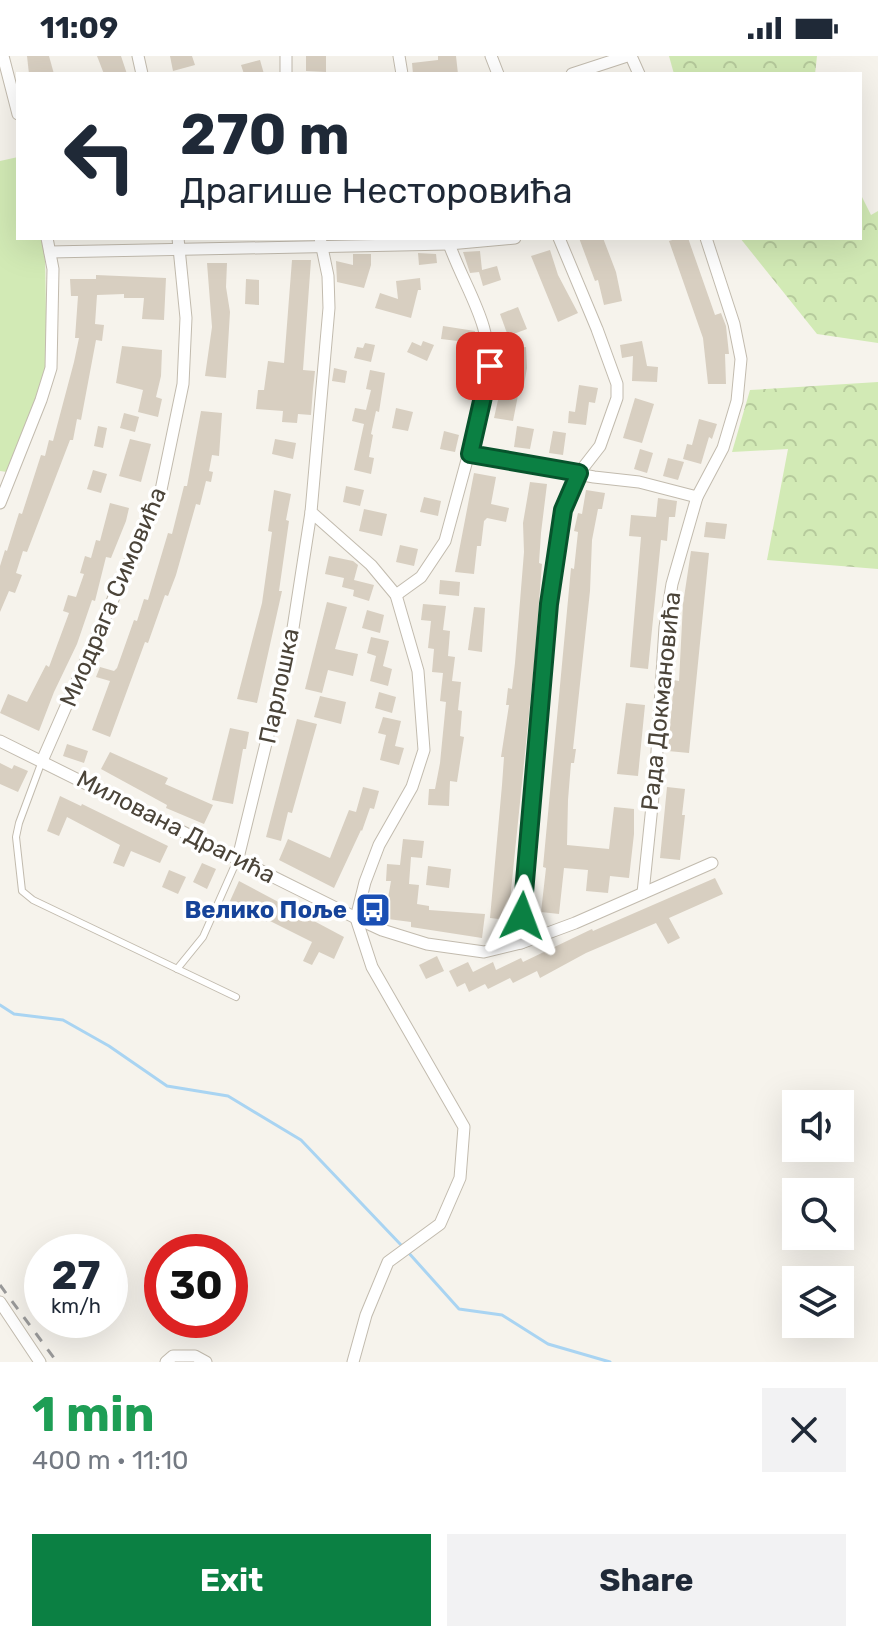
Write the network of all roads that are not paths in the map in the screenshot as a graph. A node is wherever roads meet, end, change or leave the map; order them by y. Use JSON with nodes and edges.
{"nodes":[{"id":1,"x":3,"y":56,"type":"edge"},
{"id":2,"x":629,"y":56,"type":"edge"},
{"id":3,"x":578,"y":72,"type":"edge"},
{"id":4,"x":16,"y":106,"type":"edge"},
{"id":5,"x":47,"y":240,"type":"edge"},
{"id":6,"x":493,"y":240,"type":"edge"},
{"id":7,"x":560,"y":240,"type":"edge"},
{"id":8,"x":707,"y":240,"type":"edge"},
{"id":9,"x":322,"y":242,"type":"edge"},
{"id":10,"x":180,"y":244,"type":"edge"},
{"id":11,"x":449,"y":244,"type":"junction"},
{"id":12,"x":50,"y":252,"type":"junction"},
{"id":13,"x":470,"y":454,"type":"junction"},
{"id":14,"x":579,"y":473,"type":"junction"},
{"id":15,"x":697,"y":497,"type":"junction"},
{"id":16,"x":0,"y":503,"type":"edge"},
{"id":17,"x":311,"y":512,"type":"junction"},
{"id":18,"x":396,"y":595,"type":"junction"},
{"id":19,"x":0,"y":741,"type":"edge"},
{"id":20,"x":42,"y":761,"type":"junction"},
{"id":21,"x":238,"y":858,"type":"junction"},
{"id":22,"x":712,"y":863,"type":"dead end"},
{"id":23,"x":643,"y":893,"type":"junction"},
{"id":24,"x":356,"y":918,"type":"junction"},
{"id":25,"x":521,"y":943,"type":"junction"},
{"id":26,"x":177,"y":969,"type":"junction"},
{"id":27,"x":236,"y":997,"type":"dead end"},
{"id":28,"x":0,"y":1302,"type":"edge"},
{"id":29,"x":40,"y":1362,"type":"edge"},
{"id":30,"x":166,"y":1362,"type":"edge"},
{"id":31,"x":206,"y":1362,"type":"edge"},
{"id":32,"x":353,"y":1362,"type":"edge"}],
"edges":[{"from":1,"to":4,"type":"street"},
{"from":2,"to":3,"type":"street"},
{"from":5,"to":12,"type":"street"},
{"from":6,"to":11,"type":"street"},
{"from":7,"to":14,"type":"street"},
{"from":8,"to":15,"type":"street","name":"Рада Докмановића"},
{"from":9,"to":10,"type":"street"},
{"from":9,"to":11,"type":"street"},
{"from":9,"to":17,"type":"street","name":"Парлошка"},
{"from":10,"to":12,"type":"street"},
{"from":10,"to":20,"type":"street","name":"Миодрага Симовића"},
{"from":11,"to":13,"type":"street"},
{"from":12,"to":16,"type":"street"},
{"from":13,"to":14,"type":"street"},
{"from":13,"to":18,"type":"street"},
{"from":14,"to":15,"type":"street"},
{"from":14,"to":25,"type":"street"},
{"from":15,"to":23,"type":"street","name":"Рада Докмановића"},
{"from":17,"to":18,"type":"street"},
{"from":17,"to":21,"type":"street","name":"Парлошка"},
{"from":18,"to":24,"type":"street"},
{"from":19,"to":20,"type":"street","name":"Милована Драгића"},
{"from":20,"to":21,"type":"street","name":"Милована Драгића"},
{"from":20,"to":26,"type":"lane"},
{"from":21,"to":24,"type":"street","name":"Милована Драгића"},
{"from":21,"to":26,"type":"lane"},
{"from":22,"to":23,"type":"street","name":"Милована Драгића"},
{"from":23,"to":25,"type":"street","name":"Милована Драгића"},
{"from":24,"to":25,"type":"street","name":"Милована Драгића"},
{"from":24,"to":32,"type":"street"},
{"from":26,"to":27,"type":"lane"},
{"from":28,"to":29,"type":"street"},
{"from":30,"to":31,"type":"street"}]}
